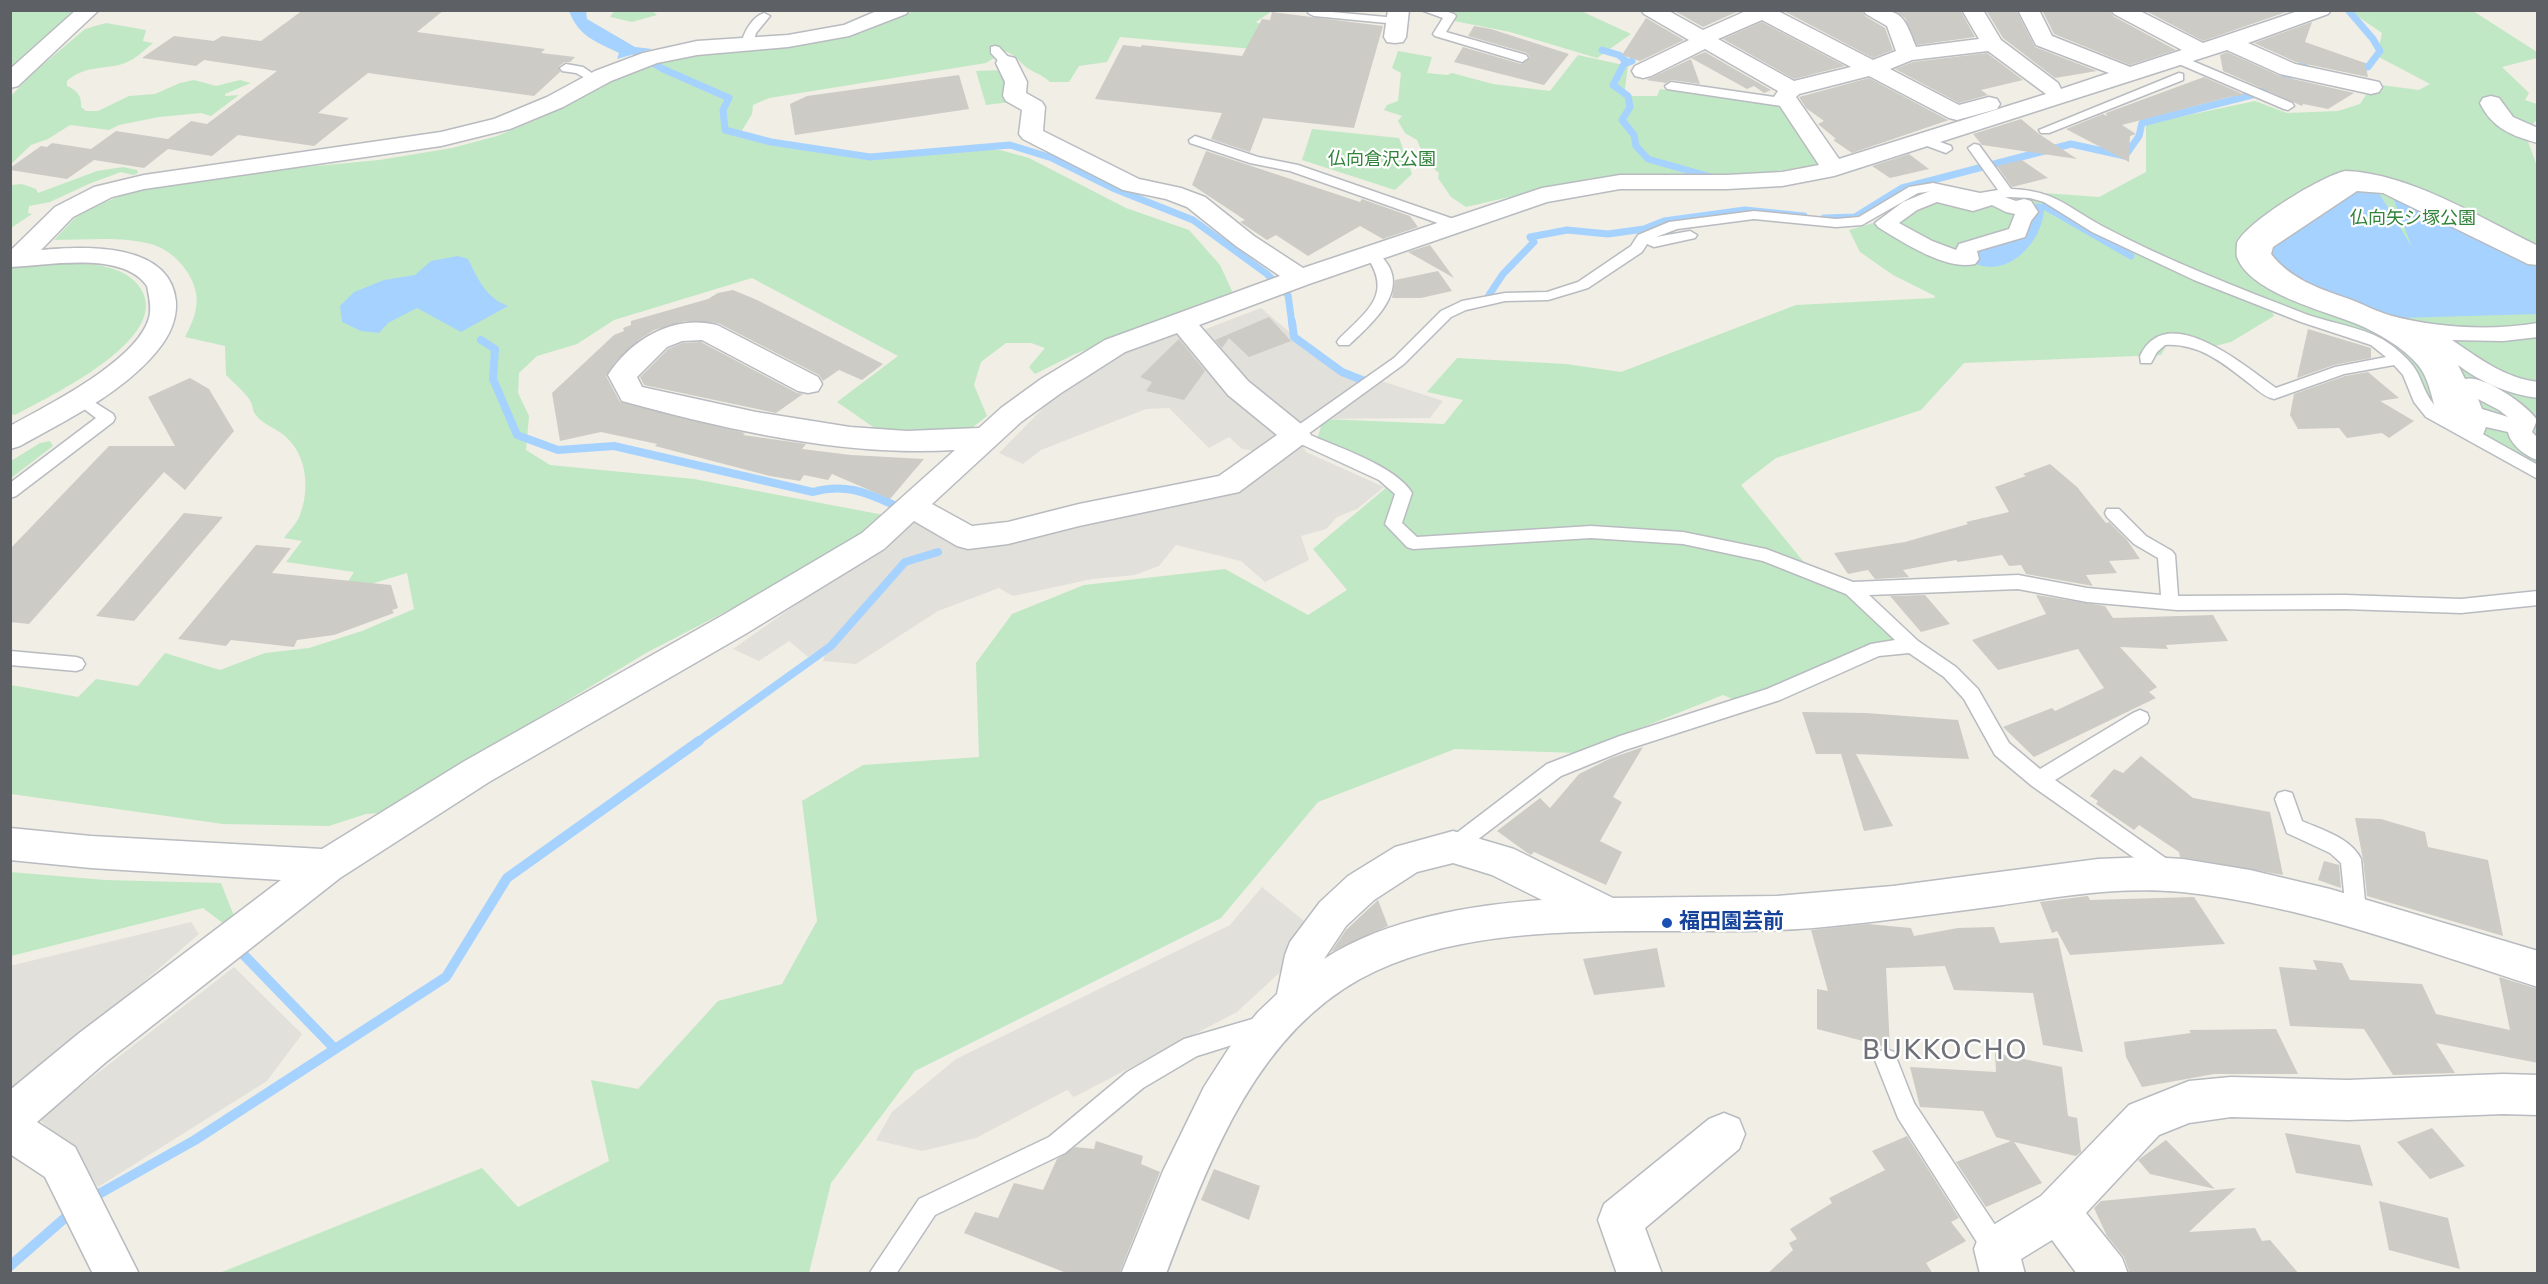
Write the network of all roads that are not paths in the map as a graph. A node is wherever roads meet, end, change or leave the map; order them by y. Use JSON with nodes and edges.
{"nodes":[{"id":1,"x":89,"y":10,"type":"edge"},
{"id":2,"x":899,"y":10,"type":"edge"},
{"id":3,"x":1425,"y":10,"type":"edge"},
{"id":4,"x":1651,"y":10,"type":"edge"},
{"id":5,"x":1873,"y":10,"type":"edge"},
{"id":6,"x":1972,"y":10,"type":"edge"},
{"id":7,"x":2028,"y":10,"type":"edge"},
{"id":8,"x":2321,"y":10,"type":"edge"},
{"id":9,"x":1761,"y":11,"type":"edge"},
{"id":10,"x":1314,"y":13,"type":"dead end"},
{"id":11,"x":2137,"y":13,"type":"edge"},
{"id":12,"x":764,"y":16,"type":"dead end"},
{"id":13,"x":1397,"y":23,"type":"edge"},
{"id":14,"x":1703,"y":40,"type":"junction"},
{"id":15,"x":2228,"y":42,"type":"junction"},
{"id":16,"x":747,"y":44,"type":"junction"},
{"id":17,"x":1993,"y":44,"type":"junction"},
{"id":18,"x":1908,"y":54,"type":"junction"},
{"id":19,"x":1001,"y":57,"type":"dead end"},
{"id":20,"x":1522,"y":58,"type":"dead end"},
{"id":21,"x":2181,"y":61,"type":"junction"},
{"id":22,"x":566,"y":68,"type":"dead end"},
{"id":23,"x":1873,"y":68,"type":"junction"},
{"id":24,"x":1643,"y":71,"type":"dead end"},
{"id":25,"x":596,"y":80,"type":"junction"},
{"id":26,"x":10,"y":81,"type":"edge"},
{"id":27,"x":2124,"y":82,"type":"junction"},
{"id":28,"x":1671,"y":86,"type":"dead end"},
{"id":29,"x":2371,"y":87,"type":"dead end"},
{"id":30,"x":2050,"y":88,"type":"junction"},
{"id":31,"x":1790,"y":96,"type":"junction"},
{"id":32,"x":2491,"y":103,"type":"dead end"},
{"id":33,"x":2288,"y":106,"type":"dead end"},
{"id":34,"x":2045,"y":130,"type":"dead end"},
{"id":35,"x":2538,"y":136,"type":"edge"},
{"id":36,"x":1196,"y":140,"type":"dead end"},
{"id":37,"x":1217,"y":147,"type":"junction"},
{"id":38,"x":1974,"y":148,"type":"dead end"},
{"id":39,"x":1206,"y":158,"type":"dead end"},
{"id":40,"x":1834,"y":169,"type":"junction"},
{"id":41,"x":2007,"y":193,"type":"junction"},
{"id":42,"x":1457,"y":225,"type":"junction"},
{"id":43,"x":1690,"y":235,"type":"dead end"},
{"id":44,"x":1647,"y":236,"type":"junction"},
{"id":45,"x":1372,"y":254,"type":"junction"},
{"id":46,"x":1958,"y":258,"type":"joint"},
{"id":47,"x":2537,"y":258,"type":"edge"},
{"id":48,"x":14,"y":259,"type":"edge"},
{"id":49,"x":1300,"y":278,"type":"junction"},
{"id":50,"x":2383,"y":320,"type":"junction"},
{"id":51,"x":1182,"y":322,"type":"junction"},
{"id":52,"x":2538,"y":330,"type":"edge"},
{"id":53,"x":2407,"y":334,"type":"junction"},
{"id":54,"x":1344,"y":342,"type":"dead end"},
{"id":55,"x":2146,"y":360,"type":"dead end"},
{"id":56,"x":2398,"y":360,"type":"junction"},
{"id":57,"x":2442,"y":364,"type":"junction"},
{"id":58,"x":808,"y":384,"type":"dead end"},
{"id":59,"x":2538,"y":390,"type":"edge"},
{"id":60,"x":80,"y":398,"type":"junction"},
{"id":61,"x":2479,"y":414,"type":"junction"},
{"id":62,"x":2538,"y":419,"type":"edge"},
{"id":63,"x":2505,"y":425,"type":"dead end"},
{"id":64,"x":1296,"y":435,"type":"junction"},
{"id":65,"x":987,"y":437,"type":"junction"},
{"id":66,"x":10,"y":439,"type":"edge"},
{"id":67,"x":2538,"y":452,"type":"edge"},
{"id":68,"x":2538,"y":473,"type":"edge"},
{"id":69,"x":10,"y":492,"type":"edge"},
{"id":70,"x":910,"y":506,"type":"junction"},
{"id":71,"x":2112,"y":513,"type":"dead end"},
{"id":72,"x":2538,"y":588,"type":"edge"},
{"id":73,"x":1852,"y":589,"type":"junction"},
{"id":74,"x":2529,"y":599,"type":"edge"},
{"id":75,"x":2170,"y":602,"type":"junction"},
{"id":76,"x":1912,"y":646,"type":"junction"},
{"id":77,"x":10,"y":658,"type":"edge"},
{"id":78,"x":76,"y":664,"type":"dead end"},
{"id":79,"x":2140,"y":718,"type":"dead end"},
{"id":80,"x":2039,"y":780,"type":"junction"},
{"id":81,"x":2284,"y":799,"type":"dead end"},
{"id":82,"x":10,"y":844,"type":"edge"},
{"id":83,"x":1453,"y":847,"type":"junction"},
{"id":84,"x":327,"y":866,"type":"junction"},
{"id":85,"x":2174,"y":875,"type":"junction"},
{"id":86,"x":2356,"y":912,"type":"junction"},
{"id":87,"x":1611,"y":915,"type":"junction"},
{"id":88,"x":2538,"y":969,"type":"edge"},
{"id":89,"x":1283,"y":1013,"type":"junction"},
{"id":90,"x":1886,"y":1060,"type":"dead end"},
{"id":91,"x":2538,"y":1095,"type":"edge"},
{"id":92,"x":10,"y":1118,"type":"edge"},
{"id":93,"x":10,"y":1129,"type":"edge"},
{"id":94,"x":1724,"y":1134,"type":"dead end"},
{"id":95,"x":2058,"y":1212,"type":"junction"},
{"id":96,"x":1999,"y":1261,"type":"edge"},
{"id":97,"x":117,"y":1274,"type":"edge"},
{"id":98,"x":881,"y":1274,"type":"edge"},
{"id":99,"x":1143,"y":1274,"type":"edge"},
{"id":100,"x":1640,"y":1274,"type":"edge"},
{"id":101,"x":2106,"y":1274,"type":"edge"}],
"edges":[{"from":1,"to":26,"type":"street"},
{"from":2,"to":16,"type":"street"},
{"from":3,"to":20,"type":"lane"},
{"from":4,"to":14,"type":"street"},
{"from":5,"to":18,"type":"street"},
{"from":6,"to":17,"type":"street"},
{"from":7,"to":27,"type":"street"},
{"from":8,"to":15,"type":"street"},
{"from":9,"to":14,"type":"street"},
{"from":9,"to":23,"type":"street"},
{"from":10,"to":13,"type":"lane"},
{"from":11,"to":21,"type":"street"},
{"from":12,"to":16,"type":"lane"},
{"from":14,"to":24,"type":"street"},
{"from":14,"to":31,"type":"street"},
{"from":15,"to":21,"type":"street"},
{"from":15,"to":29,"type":"street"},
{"from":16,"to":25,"type":"street"},
{"from":17,"to":18,"type":"street"},
{"from":17,"to":30,"type":"street"},
{"from":18,"to":23,"type":"street"},
{"from":19,"to":49,"type":"street"},
{"from":21,"to":27,"type":"street"},
{"from":21,"to":33,"type":"lane"},
{"from":22,"to":25,"type":"lane"},
{"from":23,"to":30,"type":"street"},
{"from":23,"to":31,"type":"street"},
{"from":25,"to":48,"type":"street"},
{"from":27,"to":30,"type":"street"},
{"from":27,"to":34,"type":"lane"},
{"from":27,"to":40,"type":"street"},
{"from":28,"to":31,"type":"lane"},
{"from":31,"to":40,"type":"street"},
{"from":32,"to":35,"type":"street"},
{"from":36,"to":37,"type":"lane"},
{"from":37,"to":39,"type":"lane"},
{"from":37,"to":42,"type":"lane"},
{"from":38,"to":41,"type":"lane"},
{"from":40,"to":42,"type":"street"},
{"from":41,"to":44,"type":"lane"},
{"from":41,"to":56,"type":"lane"},
{"from":42,"to":45,"type":"street"},
{"from":43,"to":44,"type":"lane"},
{"from":44,"to":64,"type":"lane"},
{"from":45,"to":49,"type":"street"},
{"from":45,"to":54,"type":"lane"},
{"from":46,"to":46,"type":"street"},
{"from":47,"to":50,"type":"street"},
{"from":47,"to":61,"type":"street"},
{"from":48,"to":60,"type":"street"},
{"from":49,"to":51,"type":"street"},
{"from":50,"to":52,"type":"street"},
{"from":50,"to":53,"type":"street"},
{"from":51,"to":64,"type":"street"},
{"from":51,"to":65,"type":"street"},
{"from":53,"to":57,"type":"street"},
{"from":53,"to":59,"type":"street"},
{"from":55,"to":56,"type":"lane"},
{"from":56,"to":68,"type":"lane"},
{"from":57,"to":61,"type":"street"},
{"from":57,"to":62,"type":"street"},
{"from":57,"to":67,"type":"street"},
{"from":58,"to":65,"type":"street"},
{"from":60,"to":66,"type":"street"},
{"from":60,"to":69,"type":"lane"},
{"from":61,"to":63,"type":"street"},
{"from":64,"to":70,"type":"street"},
{"from":64,"to":73,"type":"lane"},
{"from":65,"to":70,"type":"street"},
{"from":70,"to":84,"type":"street"},
{"from":71,"to":75,"type":"lane"},
{"from":72,"to":74,"type":"lane"},
{"from":73,"to":75,"type":"lane"},
{"from":73,"to":76,"type":"lane"},
{"from":74,"to":75,"type":"lane"},
{"from":76,"to":80,"type":"lane"},
{"from":76,"to":83,"type":"lane"},
{"from":77,"to":78,"type":"lane"},
{"from":79,"to":80,"type":"lane"},
{"from":80,"to":85,"type":"lane"},
{"from":81,"to":86,"type":"lane"},
{"from":82,"to":84,"type":"street"},
{"from":83,"to":87,"type":"street"},
{"from":83,"to":89,"type":"street"},
{"from":84,"to":92,"type":"street"},
{"from":85,"to":86,"type":"street"},
{"from":85,"to":87,"type":"street"},
{"from":86,"to":88,"type":"street"},
{"from":87,"to":89,"type":"street"},
{"from":89,"to":98,"type":"lane"},
{"from":89,"to":99,"type":"street"},
{"from":90,"to":96,"type":"lane"},
{"from":91,"to":95,"type":"street"},
{"from":93,"to":97,"type":"street"},
{"from":94,"to":100,"type":"street"},
{"from":95,"to":96,"type":"street"},
{"from":95,"to":101,"type":"street"}]}
